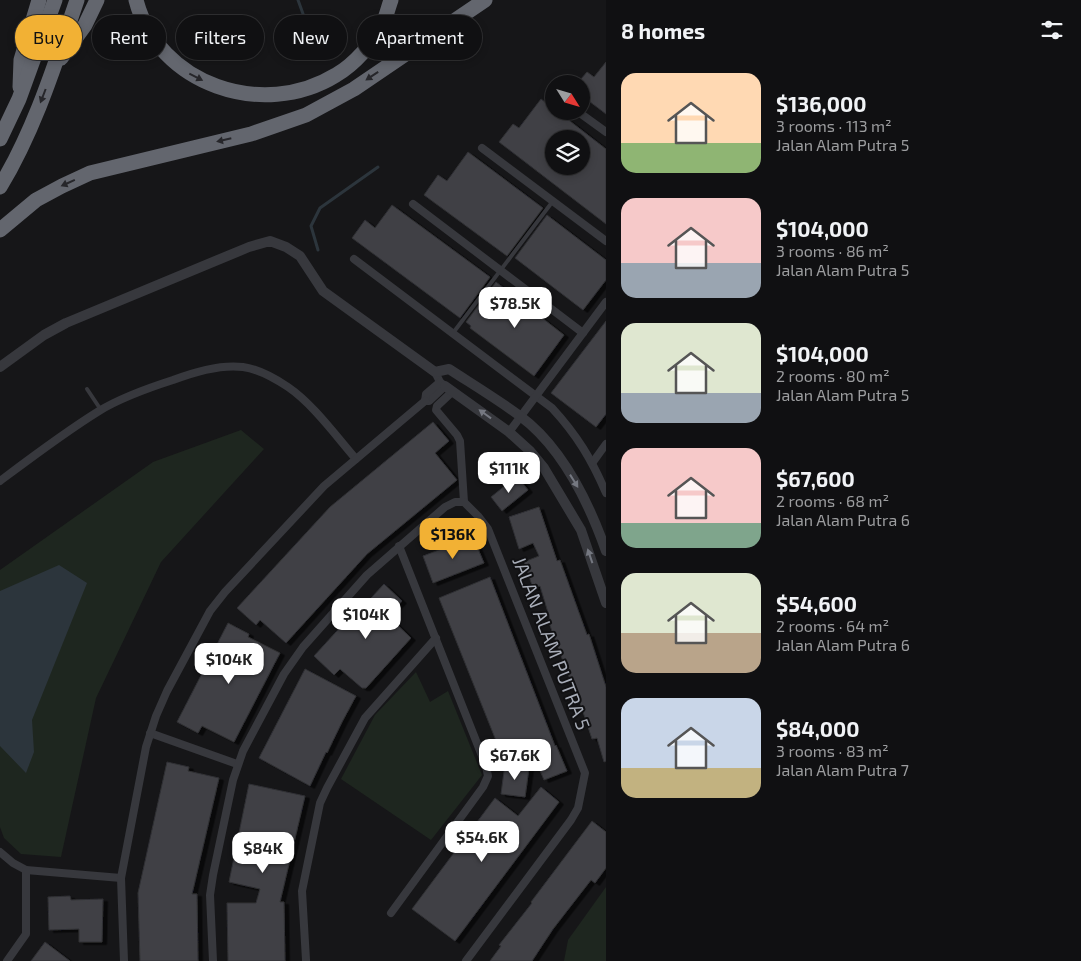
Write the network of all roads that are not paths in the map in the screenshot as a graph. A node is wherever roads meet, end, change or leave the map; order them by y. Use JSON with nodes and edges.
{"nodes":[{"id":1,"x":39,"y":0,"type":"edge"},
{"id":2,"x":55,"y":0,"type":"edge"},
{"id":3,"x":77,"y":0,"type":"edge"},
{"id":4,"x":97,"y":0,"type":"edge"},
{"id":5,"x":136,"y":0,"type":"edge"},
{"id":6,"x":391,"y":0,"type":"edge"},
{"id":7,"x":485,"y":0,"type":"edge"},
{"id":8,"x":54,"y":66,"type":"junction"},
{"id":9,"x":19,"y":99,"type":"junction"},
{"id":10,"x":589,"y":120,"type":"edge"},
{"id":11,"x":606,"y":132,"type":"edge"},
{"id":12,"x":0,"y":139,"type":"edge"},
{"id":13,"x":482,"y":148,"type":"dead end"},
{"id":14,"x":0,"y":187,"type":"edge"},
{"id":15,"x":552,"y":201,"type":"junction"},
{"id":16,"x":413,"y":204,"type":"dead end"},
{"id":17,"x":0,"y":230,"type":"edge"},
{"id":18,"x":606,"y":241,"type":"edge"},
{"id":19,"x":354,"y":259,"type":"dead end"},
{"id":20,"x":500,"y":270,"type":"junction"},
{"id":21,"x":606,"y":302,"type":"edge"},
{"id":22,"x":583,"y":333,"type":"junction"},
{"id":23,"x":452,"y":334,"type":"junction"},
{"id":24,"x":0,"y":368,"type":"edge"},
{"id":25,"x":434,"y":372,"type":"junction"},
{"id":26,"x":446,"y":386,"type":"junction"},
{"id":27,"x":87,"y":389,"type":"dead end"},
{"id":28,"x":536,"y":396,"type":"junction"},
{"id":29,"x":100,"y":410,"type":"junction"},
{"id":30,"x":521,"y":416,"type":"junction"},
{"id":31,"x":509,"y":432,"type":"junction"},
{"id":32,"x":606,"y":444,"type":"edge"},
{"id":33,"x":356,"y":458,"type":"junction"},
{"id":34,"x":593,"y":462,"type":"junction"},
{"id":35,"x":0,"y":481,"type":"edge"},
{"id":36,"x":606,"y":494,"type":"edge"},
{"id":37,"x":464,"y":502,"type":"junction"},
{"id":38,"x":399,"y":546,"type":"junction"},
{"id":39,"x":606,"y":551,"type":"edge"},
{"id":40,"x":606,"y":602,"type":"edge"},
{"id":41,"x":436,"y":638,"type":"junction"},
{"id":42,"x":150,"y":734,"type":"junction"},
{"id":43,"x":237,"y":764,"type":"junction"},
{"id":44,"x":0,"y":852,"type":"edge"},
{"id":45,"x":26,"y":870,"type":"junction"},
{"id":46,"x":121,"y":878,"type":"junction"},
{"id":47,"x":391,"y":913,"type":"dead end"},
{"id":48,"x":306,"y":960,"type":"edge"},
{"id":49,"x":7,"y":961,"type":"edge"},
{"id":50,"x":124,"y":961,"type":"edge"},
{"id":51,"x":213,"y":961,"type":"edge"},
{"id":52,"x":466,"y":961,"type":"edge"}],
"edges":[{"from":1,"to":9,"type":"highway"},
{"from":2,"to":9,"type":"highway"},
{"from":3,"to":8,"type":"highway"},
{"from":4,"to":8,"type":"highway"},
{"from":5,"to":6,"type":"highway","one_way":true},
{"from":7,"to":17,"type":"highway","one_way":true},
{"from":8,"to":14,"type":"highway","one_way":true},
{"from":9,"to":12,"type":"highway"},
{"from":10,"to":11,"type":"street"},
{"from":13,"to":15,"type":"street"},
{"from":15,"to":18,"type":"street"},
{"from":15,"to":20,"type":"lane"},
{"from":16,"to":20,"type":"street"},
{"from":19,"to":23,"type":"street"},
{"from":20,"to":22,"type":"street"},
{"from":20,"to":23,"type":"lane"},
{"from":21,"to":22,"type":"street"},
{"from":22,"to":28,"type":"street"},
{"from":23,"to":28,"type":"street"},
{"from":24,"to":25,"type":"street"},
{"from":25,"to":26,"type":"street"},
{"from":25,"to":30,"type":"street"},
{"from":31,"to":26,"type":"street","one_way":true},
{"from":26,"to":33,"type":"street"},
{"from":26,"to":37,"type":"street"},
{"from":27,"to":29,"type":"lane"},
{"from":28,"to":30,"type":"street"},
{"from":28,"to":34,"type":"street"},
{"from":29,"to":33,"type":"street"},
{"from":29,"to":35,"type":"street"},
{"from":30,"to":31,"type":"street"},
{"from":30,"to":39,"type":"street","one_way":true},
{"from":40,"to":31,"type":"street","one_way":true},
{"from":32,"to":34,"type":"street"},
{"from":33,"to":42,"type":"street"},
{"from":34,"to":36,"type":"street"},
{"from":37,"to":38,"type":"street"},
{"from":37,"to":52,"type":"street","name":"JALAN ALAM PUTRA 5"},
{"from":38,"to":41,"type":"street"},
{"from":38,"to":43,"type":"street"},
{"from":41,"to":47,"type":"street"},
{"from":41,"to":48,"type":"street"},
{"from":42,"to":43,"type":"street"},
{"from":42,"to":46,"type":"street"},
{"from":43,"to":51,"type":"street"},
{"from":44,"to":45,"type":"street"},
{"from":45,"to":46,"type":"street"},
{"from":45,"to":49,"type":"street"},
{"from":46,"to":50,"type":"street"}]}
